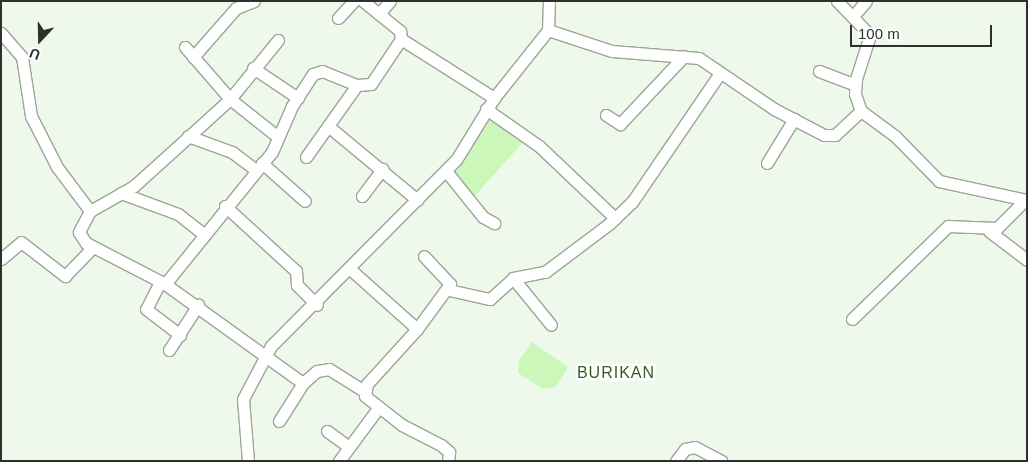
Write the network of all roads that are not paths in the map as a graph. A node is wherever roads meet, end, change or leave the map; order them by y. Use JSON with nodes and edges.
{"nodes":[{"id":1,"x":254,"y":1,"type":"edge"},
{"id":2,"x":354,"y":1,"type":"edge"},
{"id":3,"x":363,"y":1,"type":"edge"},
{"id":4,"x":390,"y":1,"type":"edge"},
{"id":5,"x":549,"y":1,"type":"edge"},
{"id":6,"x":837,"y":1,"type":"edge"},
{"id":7,"x":866,"y":1,"type":"edge"},
{"id":8,"x":379,"y":14,"type":"junction"},
{"id":9,"x":854,"y":15,"type":"junction"},
{"id":10,"x":338,"y":18,"type":"dead end"},
{"id":11,"x":548,"y":30,"type":"junction"},
{"id":12,"x":1,"y":33,"type":"edge"},
{"id":13,"x":401,"y":39,"type":"junction"},
{"id":14,"x":278,"y":40,"type":"dead end"},
{"id":15,"x":185,"y":47,"type":"dead end"},
{"id":16,"x":684,"y":56,"type":"junction"},
{"id":17,"x":193,"y":57,"type":"junction"},
{"id":18,"x":253,"y":68,"type":"junction"},
{"id":19,"x":819,"y":71,"type":"dead end"},
{"id":20,"x":720,"y":73,"type":"junction"},
{"id":21,"x":357,"y":85,"type":"junction"},
{"id":22,"x":856,"y":85,"type":"junction"},
{"id":23,"x":298,"y":98,"type":"junction"},
{"id":24,"x":494,"y":98,"type":"junction"},
{"id":25,"x":230,"y":99,"type":"junction"},
{"id":26,"x":486,"y":109,"type":"junction"},
{"id":27,"x":861,"y":111,"type":"junction"},
{"id":28,"x":606,"y":115,"type":"dead end"},
{"id":29,"x":794,"y":119,"type":"junction"},
{"id":30,"x":328,"y":126,"type":"junction"},
{"id":31,"x":188,"y":136,"type":"junction"},
{"id":32,"x":278,"y":137,"type":"junction"},
{"id":33,"x":306,"y":157,"type":"dead end"},
{"id":34,"x":767,"y":164,"type":"dead end"},
{"id":35,"x":259,"y":166,"type":"junction"},
{"id":36,"x":382,"y":169,"type":"junction"},
{"id":37,"x":446,"y":171,"type":"junction"},
{"id":38,"x":120,"y":193,"type":"junction"},
{"id":39,"x":362,"y":196,"type":"dead end"},
{"id":40,"x":417,"y":200,"type":"junction"},
{"id":41,"x":1025,"y":200,"type":"edge"},
{"id":42,"x":304,"y":202,"type":"dead end"},
{"id":43,"x":225,"y":206,"type":"junction"},
{"id":44,"x":90,"y":211,"type":"junction"},
{"id":45,"x":615,"y":218,"type":"junction"},
{"id":46,"x":494,"y":223,"type":"dead end"},
{"id":47,"x":989,"y":231,"type":"junction"},
{"id":48,"x":204,"y":234,"type":"junction"},
{"id":49,"x":92,"y":248,"type":"junction"},
{"id":50,"x":424,"y":256,"type":"dead end"},
{"id":51,"x":1,"y":259,"type":"edge"},
{"id":52,"x":1027,"y":260,"type":"edge"},
{"id":53,"x":350,"y":269,"type":"junction"},
{"id":54,"x":513,"y":278,"type":"junction"},
{"id":55,"x":162,"y":283,"type":"junction"},
{"id":56,"x":449,"y":290,"type":"junction"},
{"id":57,"x":317,"y":304,"type":"junction"},
{"id":58,"x":198,"y":305,"type":"junction"},
{"id":59,"x":852,"y":319,"type":"dead end"},
{"id":60,"x":551,"y":325,"type":"dead end"},
{"id":61,"x":417,"y":329,"type":"junction"},
{"id":62,"x":180,"y":335,"type":"junction"},
{"id":63,"x":169,"y":350,"type":"dead end"},
{"id":64,"x":266,"y":354,"type":"junction"},
{"id":65,"x":303,"y":383,"type":"junction"},
{"id":66,"x":364,"y":392,"type":"junction"},
{"id":67,"x":379,"y":407,"type":"junction"},
{"id":68,"x":279,"y":421,"type":"dead end"},
{"id":69,"x":327,"y":431,"type":"dead end"},
{"id":70,"x":349,"y":447,"type":"junction"},
{"id":71,"x":248,"y":461,"type":"edge"},
{"id":72,"x":339,"y":461,"type":"edge"},
{"id":73,"x":448,"y":461,"type":"edge"},
{"id":74,"x":676,"y":461,"type":"edge"},
{"id":75,"x":720,"y":461,"type":"edge"}],
"edges":[{"from":1,"to":17,"type":"street"},
{"from":2,"to":10,"type":"street"},
{"from":3,"to":8,"type":"street"},
{"from":4,"to":8,"type":"street"},
{"from":5,"to":11,"type":"street"},
{"from":6,"to":9,"type":"street"},
{"from":7,"to":9,"type":"street"},
{"from":8,"to":13,"type":"street"},
{"from":9,"to":22,"type":"street"},
{"from":11,"to":16,"type":"street"},
{"from":11,"to":24,"type":"street"},
{"from":12,"to":44,"type":"street"},
{"from":13,"to":21,"type":"street"},
{"from":13,"to":24,"type":"street"},
{"from":14,"to":18,"type":"street"},
{"from":15,"to":17,"type":"street"},
{"from":16,"to":20,"type":"street"},
{"from":16,"to":28,"type":"street"},
{"from":17,"to":25,"type":"street"},
{"from":18,"to":23,"type":"street"},
{"from":18,"to":25,"type":"street"},
{"from":19,"to":22,"type":"street"},
{"from":20,"to":29,"type":"street"},
{"from":20,"to":45,"type":"street"},
{"from":21,"to":23,"type":"street"},
{"from":21,"to":30,"type":"street"},
{"from":22,"to":27,"type":"street"},
{"from":23,"to":32,"type":"street"},
{"from":24,"to":26,"type":"street"},
{"from":25,"to":31,"type":"street"},
{"from":25,"to":32,"type":"street"},
{"from":26,"to":37,"type":"street"},
{"from":26,"to":45,"type":"street"},
{"from":27,"to":29,"type":"street"},
{"from":27,"to":41,"type":"street"},
{"from":29,"to":34,"type":"street"},
{"from":30,"to":33,"type":"street"},
{"from":30,"to":36,"type":"street"},
{"from":31,"to":35,"type":"street"},
{"from":31,"to":38,"type":"street"},
{"from":32,"to":35,"type":"street"},
{"from":35,"to":42,"type":"street"},
{"from":35,"to":43,"type":"street"},
{"from":36,"to":39,"type":"street"},
{"from":36,"to":40,"type":"street"},
{"from":37,"to":40,"type":"street"},
{"from":37,"to":46,"type":"street"},
{"from":38,"to":44,"type":"street"},
{"from":38,"to":48,"type":"street"},
{"from":40,"to":53,"type":"street"},
{"from":41,"to":47,"type":"street"},
{"from":43,"to":48,"type":"street"},
{"from":43,"to":57,"type":"street"},
{"from":44,"to":49,"type":"street"},
{"from":45,"to":54,"type":"street"},
{"from":47,"to":52,"type":"street"},
{"from":47,"to":59,"type":"street"},
{"from":48,"to":55,"type":"street"},
{"from":49,"to":51,"type":"street"},
{"from":49,"to":55,"type":"street"},
{"from":50,"to":56,"type":"street"},
{"from":53,"to":57,"type":"street"},
{"from":53,"to":61,"type":"street"},
{"from":54,"to":56,"type":"street"},
{"from":54,"to":60,"type":"street"},
{"from":55,"to":58,"type":"street"},
{"from":55,"to":62,"type":"street"},
{"from":56,"to":61,"type":"street"},
{"from":57,"to":64,"type":"street"},
{"from":58,"to":62,"type":"street"},
{"from":58,"to":64,"type":"street"},
{"from":61,"to":66,"type":"street"},
{"from":62,"to":63,"type":"street"},
{"from":64,"to":65,"type":"street"},
{"from":64,"to":71,"type":"street"},
{"from":65,"to":66,"type":"street"},
{"from":65,"to":68,"type":"street"},
{"from":66,"to":67,"type":"street"},
{"from":67,"to":70,"type":"street"},
{"from":67,"to":73,"type":"street"},
{"from":69,"to":70,"type":"street"},
{"from":70,"to":72,"type":"street"},
{"from":74,"to":75,"type":"street"}]}
